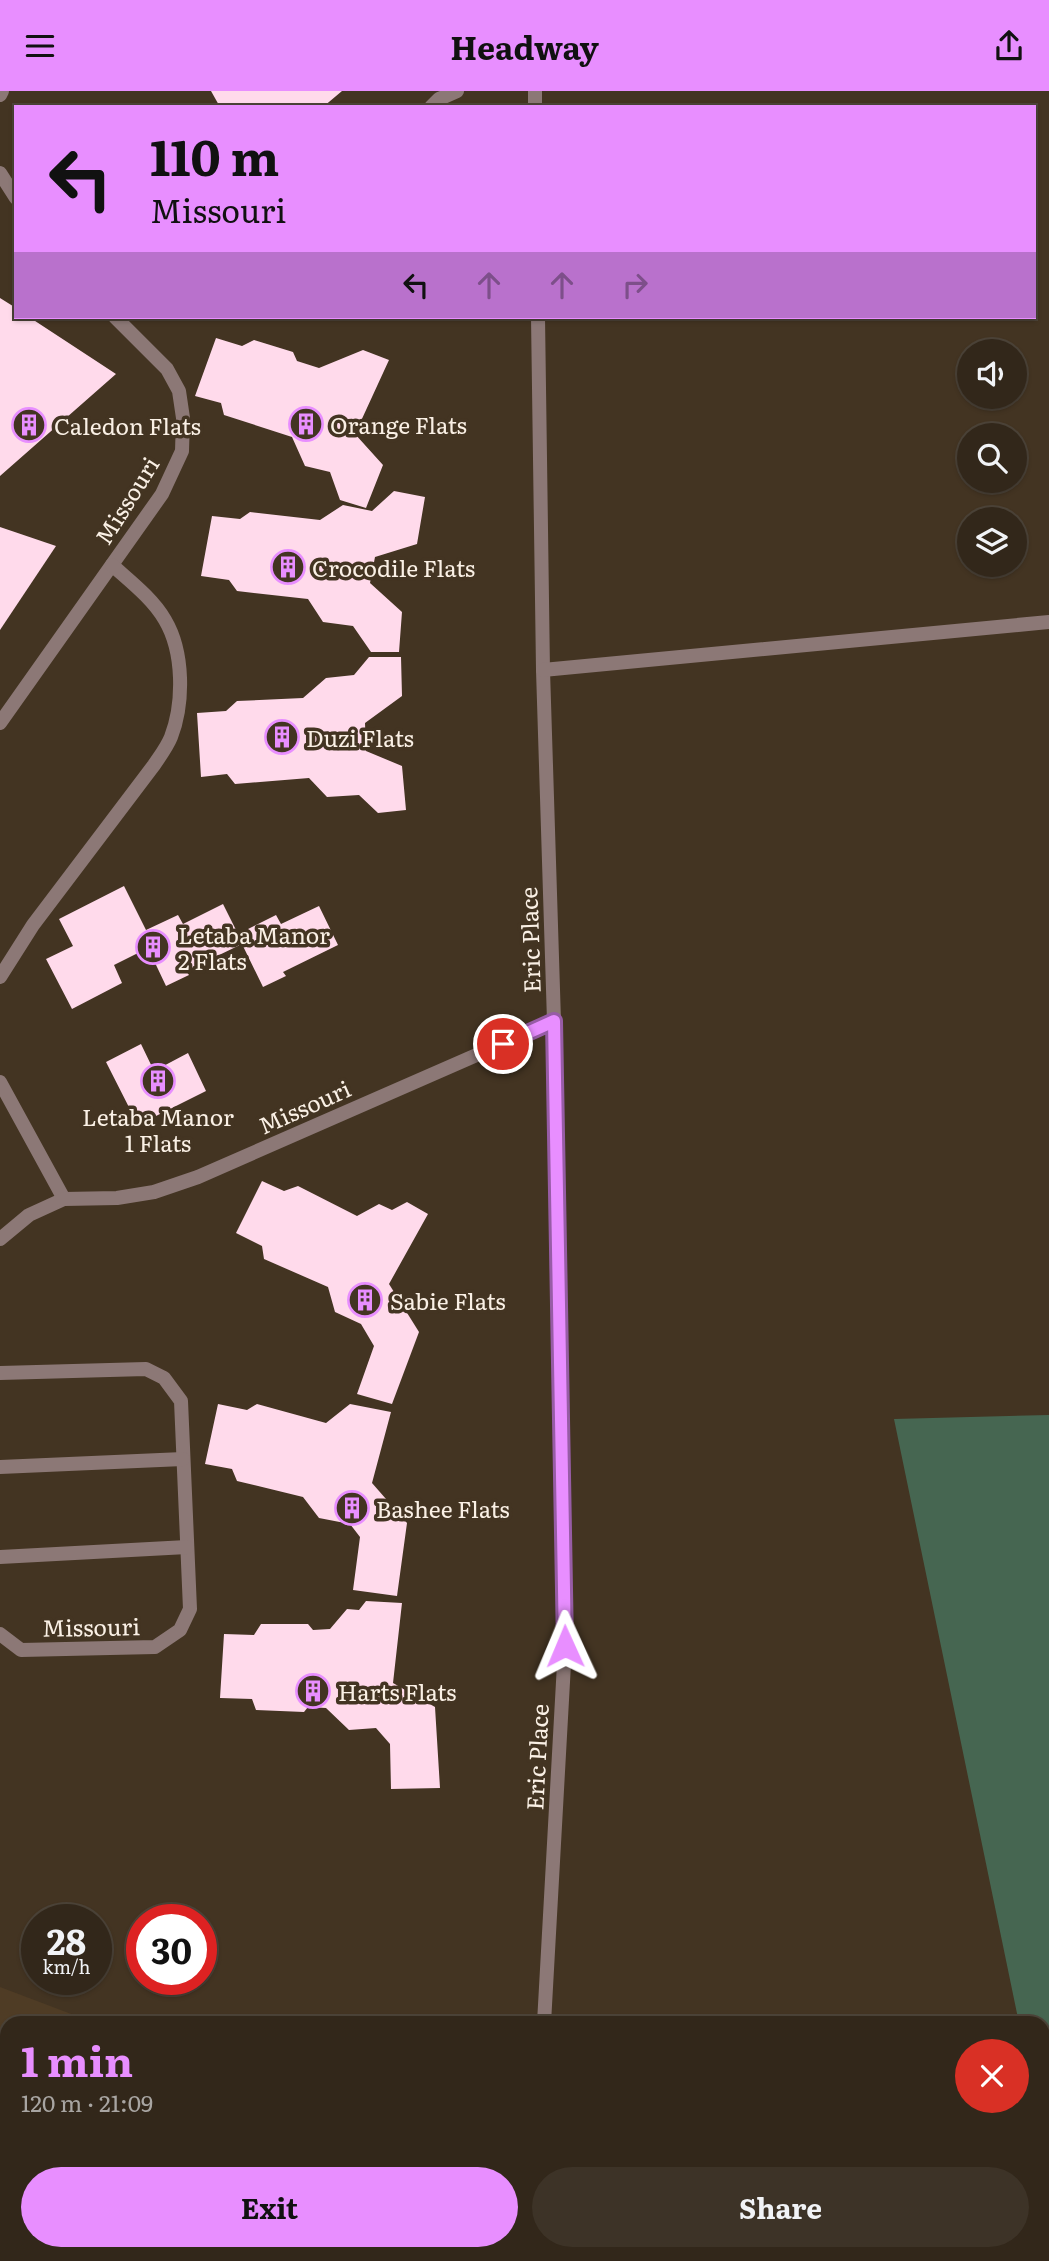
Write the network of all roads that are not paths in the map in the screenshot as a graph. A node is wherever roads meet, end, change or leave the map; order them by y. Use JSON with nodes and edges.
{"nodes":[{"id":1,"x":457,"y":91,"type":"edge"},
{"id":2,"x":433,"y":105,"type":"edge"},
{"id":3,"x":0,"y":173,"type":"edge"},
{"id":4,"x":14,"y":195,"type":"edge"},
{"id":5,"x":117,"y":319,"type":"edge"},
{"id":6,"x":538,"y":319,"type":"edge"},
{"id":7,"x":112,"y":565,"type":"junction"},
{"id":8,"x":1049,"y":622,"type":"edge"},
{"id":9,"x":543,"y":670,"type":"junction"},
{"id":10,"x":0,"y":723,"type":"edge"},
{"id":11,"x":0,"y":977,"type":"edge"},
{"id":12,"x":554,"y":1021,"type":"junction"},
{"id":13,"x":0,"y":1082,"type":"edge"},
{"id":14,"x":64,"y":1199,"type":"junction"},
{"id":15,"x":0,"y":1239,"type":"edge"},
{"id":16,"x":0,"y":1373,"type":"edge"},
{"id":17,"x":183,"y":1459,"type":"junction"},
{"id":18,"x":0,"y":1467,"type":"edge"},
{"id":19,"x":187,"y":1547,"type":"junction"},
{"id":20,"x":0,"y":1557,"type":"edge"},
{"id":21,"x":0,"y":1635,"type":"edge"},
{"id":22,"x":544,"y":2016,"type":"edge"}],
"edges":[{"from":1,"to":2,"type":"street"},
{"from":3,"to":4,"type":"street"},
{"from":5,"to":7,"type":"street","name":"Missouri"},
{"from":6,"to":9,"type":"street","name":"Eric Place"},
{"from":7,"to":10,"type":"street","name":"Missouri"},
{"from":7,"to":11,"type":"street","name":"Missouri"},
{"from":8,"to":9,"type":"street"},
{"from":9,"to":12,"type":"street","name":"Eric Place"},
{"from":12,"to":14,"type":"street","name":"Missouri"},
{"from":12,"to":22,"type":"street","name":"Eric Place"},
{"from":13,"to":14,"type":"street"},
{"from":14,"to":15,"type":"street","name":"Missouri"},
{"from":16,"to":17,"type":"street","name":"Missouri"},
{"from":17,"to":18,"type":"street"},
{"from":17,"to":19,"type":"street","name":"Missouri"},
{"from":19,"to":20,"type":"street"},
{"from":19,"to":21,"type":"street","name":"Missouri"}]}
